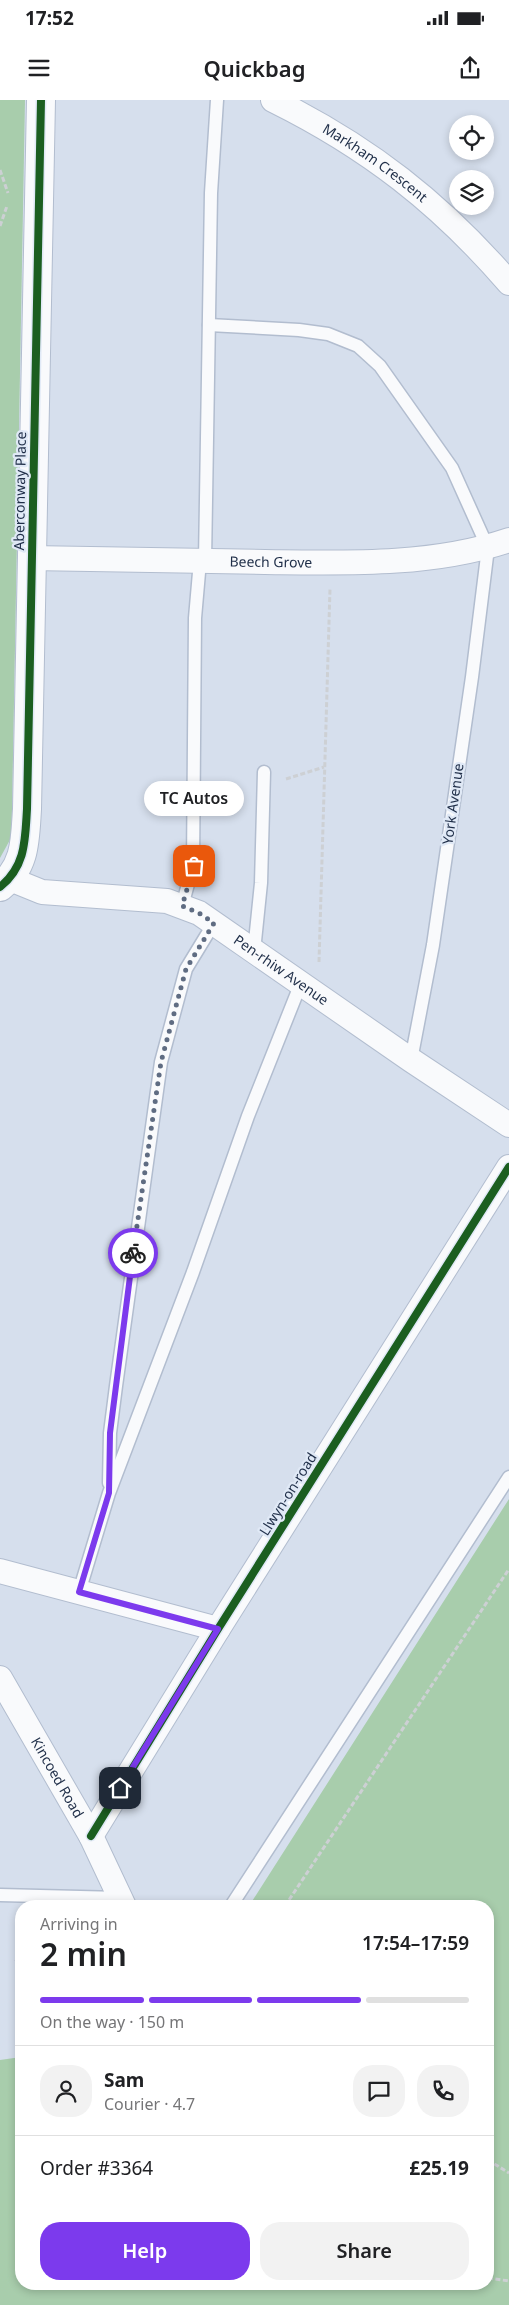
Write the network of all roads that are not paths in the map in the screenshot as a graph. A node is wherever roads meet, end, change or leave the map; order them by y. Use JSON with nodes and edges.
{"nodes":[{"id":1,"x":41,"y":100,"type":"edge"},
{"id":2,"x":217,"y":100,"type":"edge"},
{"id":3,"x":273,"y":100,"type":"edge"},
{"id":4,"x":509,"y":283,"type":"edge"},
{"id":5,"x":209,"y":325,"type":"junction"},
{"id":6,"x":498,"y":544,"type":"edge"},
{"id":7,"x":30,"y":558,"type":"junction"},
{"id":8,"x":203,"y":561,"type":"junction"},
{"id":9,"x":264,"y":772,"type":"dead end"},
{"id":10,"x":5,"y":883,"type":"edge"},
{"id":11,"x":182,"y":906,"type":"junction"},
{"id":12,"x":214,"y":923,"type":"junction"},
{"id":13,"x":254,"y":951,"type":"junction"},
{"id":14,"x":310,"y":989,"type":"junction"},
{"id":15,"x":411,"y":1060,"type":"junction"},
{"id":16,"x":509,"y":1125,"type":"edge"},
{"id":17,"x":509,"y":1167,"type":"edge"},
{"id":18,"x":509,"y":1477,"type":"edge"},
{"id":19,"x":109,"y":1493,"type":"junction"},
{"id":20,"x":0,"y":1572,"type":"edge"},
{"id":21,"x":79,"y":1592,"type":"junction"},
{"id":22,"x":218,"y":1629,"type":"junction"},
{"id":23,"x":0,"y":1678,"type":"edge"},
{"id":24,"x":91,"y":1836,"type":"junction"},
{"id":25,"x":0,"y":1895,"type":"edge"},
{"id":26,"x":87,"y":1900,"type":"edge"},
{"id":27,"x":121,"y":1900,"type":"edge"},
{"id":28,"x":236,"y":1900,"type":"edge"}],
"edges":[{"from":1,"to":7,"type":"street","name":"Aberconway Place"},
{"from":2,"to":5,"type":"lane"},
{"from":3,"to":4,"type":"street","name":"Markham Crescent"},
{"from":5,"to":6,"type":"lane"},
{"from":5,"to":8,"type":"lane"},
{"from":6,"to":8,"type":"street","name":"Beech Grove"},
{"from":6,"to":15,"type":"lane","name":"York Avenue"},
{"from":7,"to":8,"type":"street","name":"Beech Grove"},
{"from":7,"to":10,"type":"street","name":"Aberconway Place"},
{"from":8,"to":11,"type":"lane"},
{"from":9,"to":13,"type":"lane"},
{"from":10,"to":11,"type":"street","name":"Pen-rhiw Avenue"},
{"from":11,"to":12,"type":"street","name":"Pen-rhiw Avenue"},
{"from":12,"to":13,"type":"street","name":"Pen-rhiw Avenue"},
{"from":12,"to":19,"type":"lane"},
{"from":13,"to":14,"type":"street","name":"Pen-rhiw Avenue"},
{"from":14,"to":15,"type":"street","name":"Pen-rhiw Avenue"},
{"from":14,"to":19,"type":"lane"},
{"from":15,"to":16,"type":"street","name":"Pen-rhiw Avenue"},
{"from":17,"to":22,"type":"street","name":"Llwyn-on-road"},
{"from":18,"to":28,"type":"lane"},
{"from":19,"to":21,"type":"lane"},
{"from":20,"to":21,"type":"street"},
{"from":21,"to":22,"type":"street"},
{"from":22,"to":24,"type":"street","name":"Llwyn-on-road"},
{"from":23,"to":24,"type":"street","name":"Kincoed Road"},
{"from":24,"to":27,"type":"street","name":"Kincoed Road"},
{"from":25,"to":26,"type":"lane"}]}
